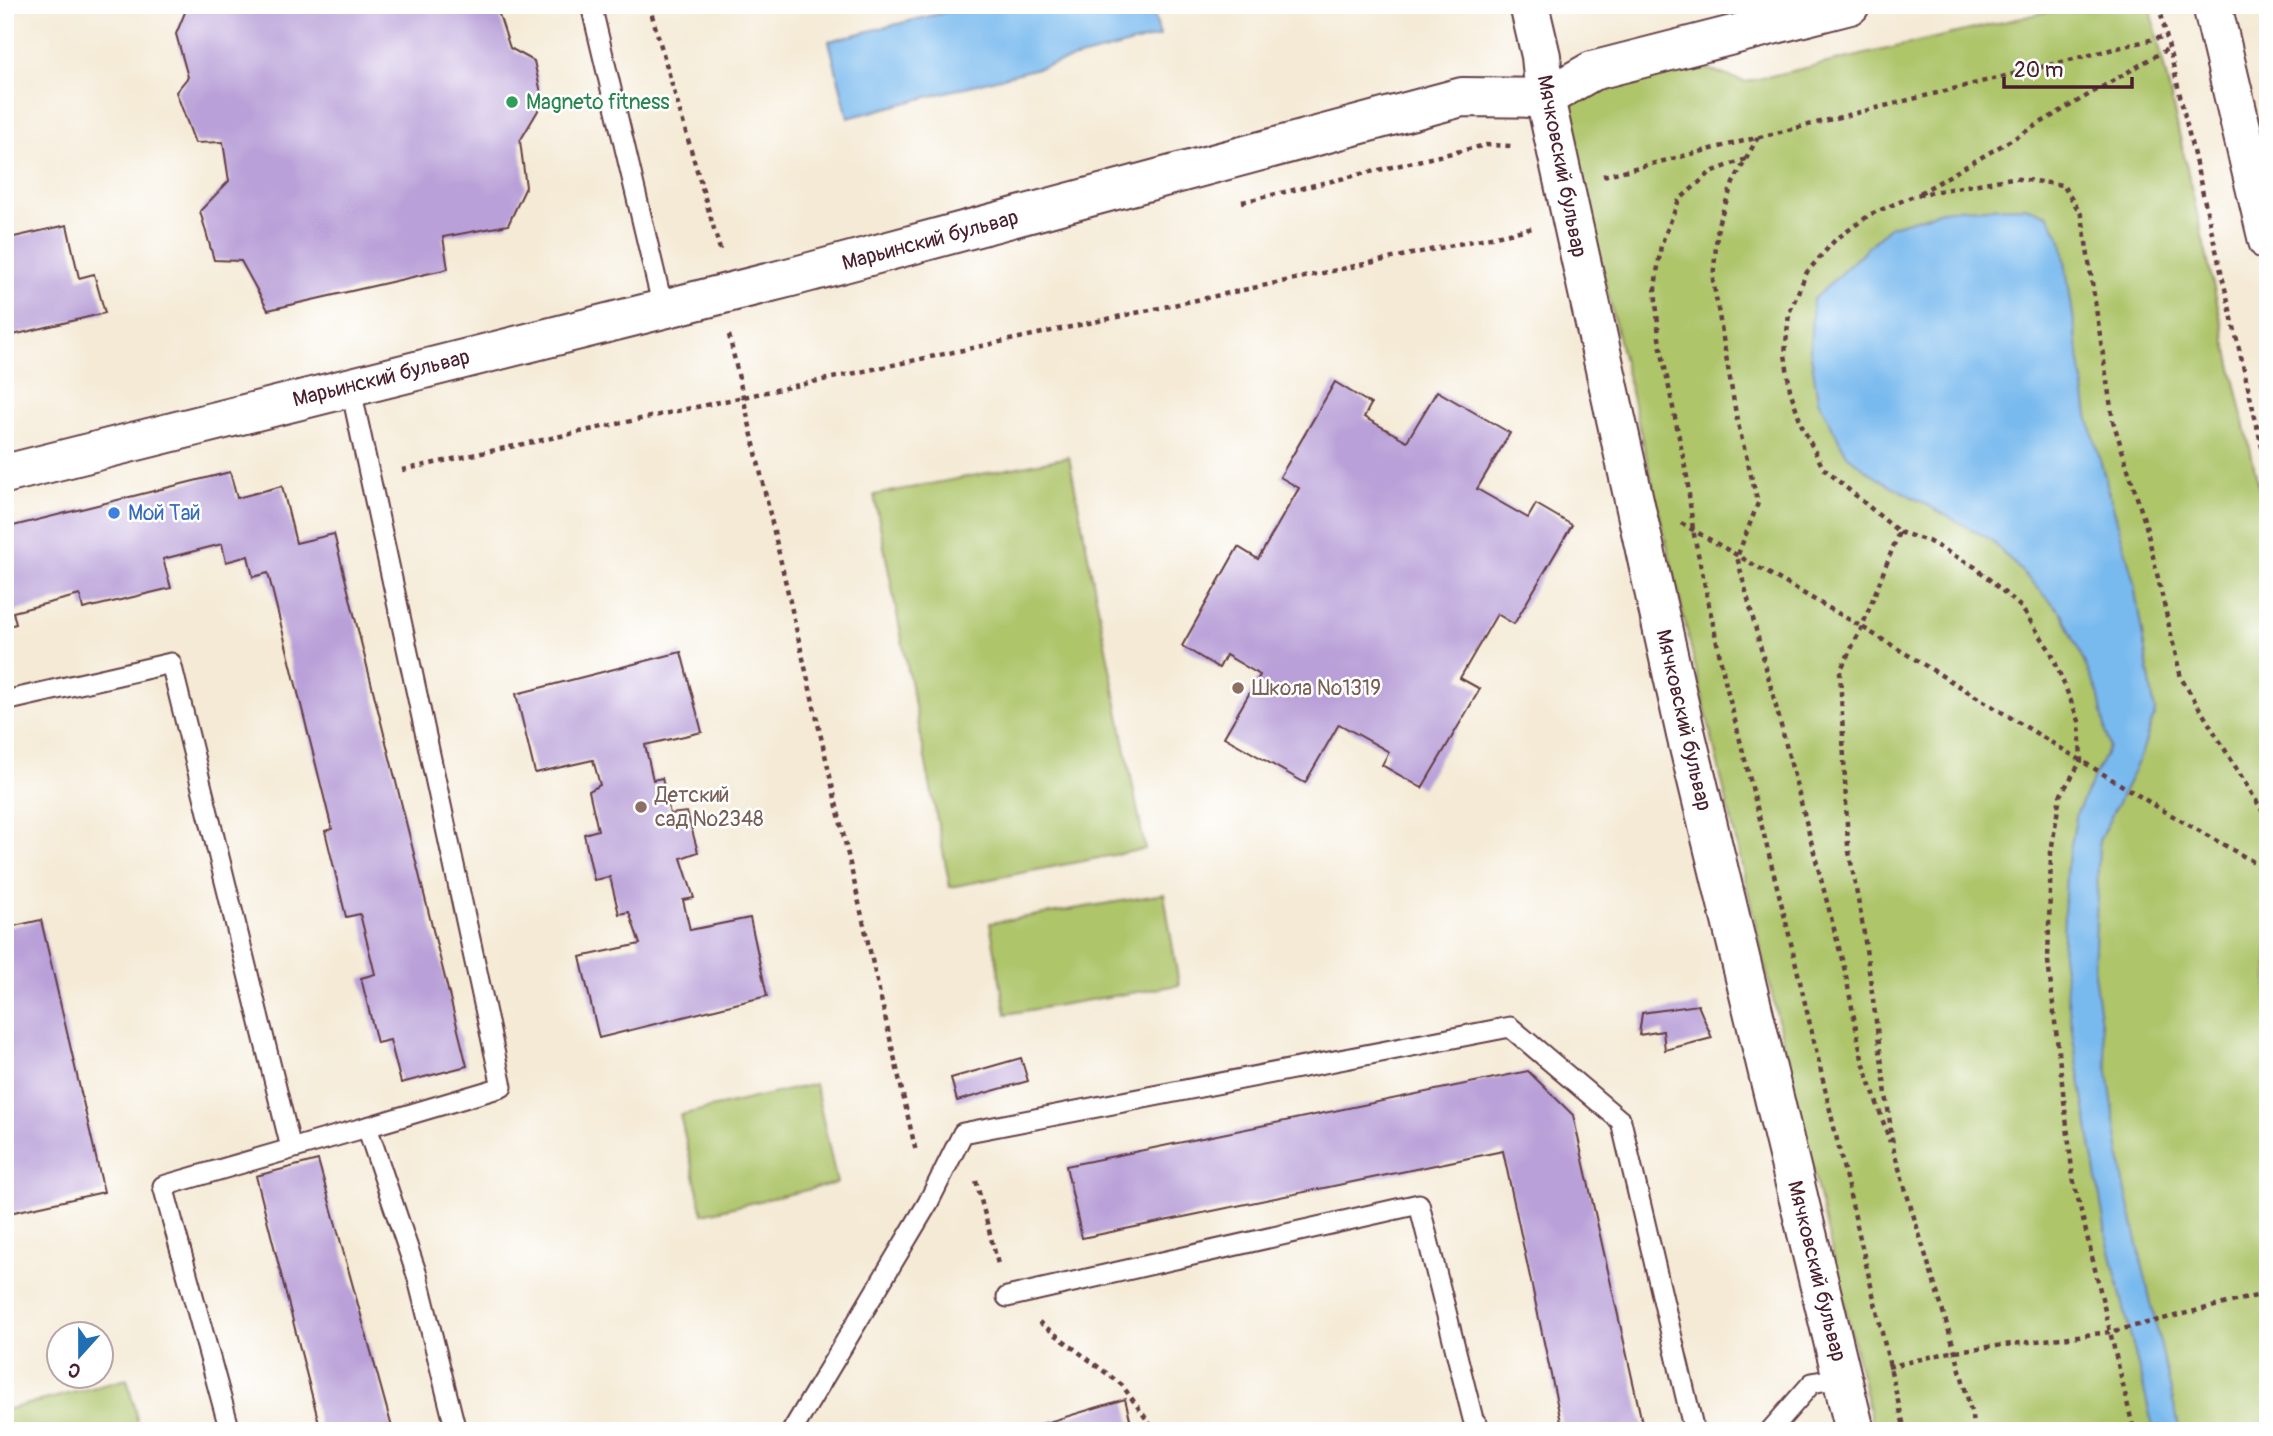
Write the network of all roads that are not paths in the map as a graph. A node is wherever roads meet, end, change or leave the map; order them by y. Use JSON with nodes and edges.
{"nodes":[{"id":1,"x":591,"y":5,"type":"edge"},
{"id":2,"x":1529,"y":5,"type":"edge"},
{"id":3,"x":1850,"y":5,"type":"edge"},
{"id":4,"x":2212,"y":5,"type":"edge"},
{"id":5,"x":1545,"y":98,"type":"junction"},
{"id":6,"x":2268,"y":241,"type":"edge"},
{"id":7,"x":663,"y":308,"type":"junction"},
{"id":8,"x":349,"y":385,"type":"junction"},
{"id":9,"x":5,"y":474,"type":"edge"},
{"id":10,"x":5,"y":701,"type":"edge"},
{"id":11,"x":367,"y":1127,"type":"junction"},
{"id":12,"x":291,"y":1148,"type":"junction"},
{"id":13,"x":1007,"y":1297,"type":"dead end"},
{"id":14,"x":1843,"y":1377,"type":"junction"},
{"id":15,"x":230,"y":1431,"type":"edge"},
{"id":16,"x":456,"y":1431,"type":"edge"},
{"id":17,"x":792,"y":1431,"type":"edge"},
{"id":18,"x":1482,"y":1431,"type":"edge"},
{"id":19,"x":1694,"y":1431,"type":"edge"},
{"id":20,"x":1770,"y":1431,"type":"edge"},
{"id":21,"x":1855,"y":1431,"type":"edge"}],
"edges":[{"from":1,"to":7,"type":"lane"},
{"from":2,"to":5,"type":"street","name":"Мячковский бульвар"},
{"from":3,"to":5,"type":"street"},
{"from":4,"to":6,"type":"street"},
{"from":5,"to":7,"type":"street","name":"Марьинский бульвар"},
{"from":5,"to":14,"type":"street","name":"Мячковский бульвар"},
{"from":7,"to":8,"type":"street","name":"Марьинский бульвар"},
{"from":8,"to":9,"type":"street","name":"Марьинский бульвар"},
{"from":8,"to":11,"type":"lane"},
{"from":10,"to":12,"type":"lane"},
{"from":11,"to":12,"type":"lane"},
{"from":11,"to":16,"type":"lane"},
{"from":12,"to":15,"type":"lane"},
{"from":13,"to":18,"type":"lane"},
{"from":14,"to":20,"type":"lane"},
{"from":14,"to":21,"type":"street","name":"Мячковский бульвар"},
{"from":17,"to":19,"type":"lane"}]}
